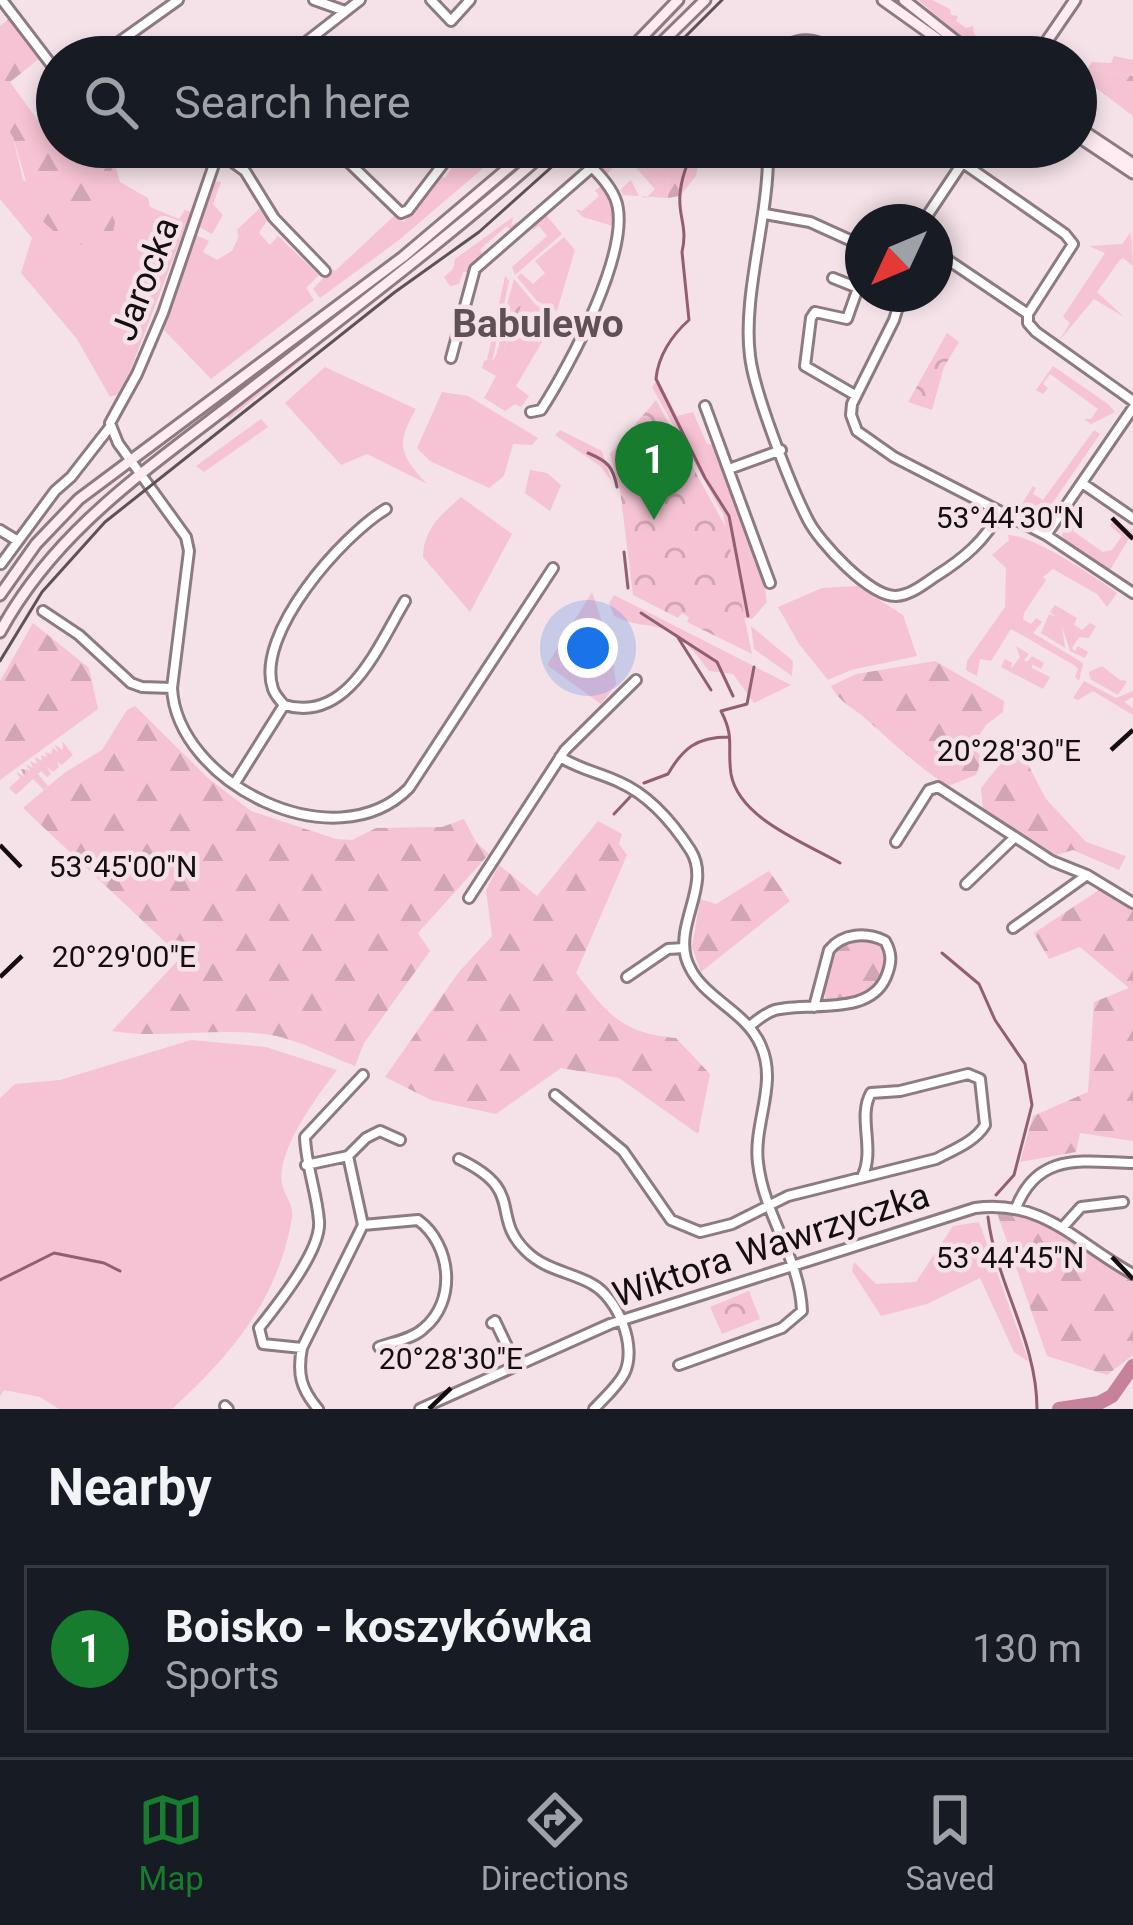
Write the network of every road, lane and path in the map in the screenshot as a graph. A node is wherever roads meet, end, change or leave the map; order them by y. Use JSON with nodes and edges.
{"nodes":[{"id":1,"x":2,"y":0,"type":"edge"},
{"id":2,"x":178,"y":0,"type":"edge"},
{"id":3,"x":314,"y":0,"type":"edge"},
{"id":4,"x":359,"y":0,"type":"edge"},
{"id":5,"x":431,"y":0,"type":"edge"},
{"id":6,"x":470,"y":0,"type":"edge"},
{"id":7,"x":677,"y":0,"type":"edge"},
{"id":8,"x":705,"y":0,"type":"edge"},
{"id":9,"x":883,"y":0,"type":"edge"},
{"id":10,"x":904,"y":0,"type":"edge"},
{"id":11,"x":1075,"y":0,"type":"edge"},
{"id":12,"x":345,"y":11,"type":"junction"},
{"id":13,"x":127,"y":36,"type":"edge"},
{"id":14,"x":313,"y":36,"type":"edge"},
{"id":15,"x":644,"y":36,"type":"edge"},
{"id":16,"x":669,"y":36,"type":"edge"},
{"id":17,"x":934,"y":36,"type":"edge"},
{"id":18,"x":949,"y":36,"type":"edge"},
{"id":19,"x":1050,"y":36,"type":"edge"},
{"id":20,"x":36,"y":45,"type":"edge"},
{"id":21,"x":1097,"y":139,"type":"edge"},
{"id":22,"x":1097,"y":149,"type":"edge"},
{"id":23,"x":1133,"y":164,"type":"edge"},
{"id":24,"x":213,"y":168,"type":"edge"},
{"id":25,"x":241,"y":168,"type":"edge"},
{"id":26,"x":355,"y":168,"type":"edge"},
{"id":27,"x":440,"y":168,"type":"edge"},
{"id":28,"x":509,"y":168,"type":"edge"},
{"id":29,"x":527,"y":168,"type":"edge"},
{"id":30,"x":592,"y":168,"type":"joint"},
{"id":31,"x":767,"y":168,"type":"edge"},
{"id":32,"x":960,"y":168,"type":"edge"},
{"id":33,"x":970,"y":168,"type":"edge"},
{"id":34,"x":1133,"y":173,"type":"edge"},
{"id":35,"x":935,"y":204,"type":"edge"},
{"id":36,"x":765,"y":214,"type":"junction"},
{"id":37,"x":845,"y":238,"type":"edge"},
{"id":38,"x":953,"y":263,"type":"edge"},
{"id":39,"x":325,"y":272,"type":"dead end"},
{"id":40,"x":832,"y":278,"type":"dead end"},
{"id":41,"x":845,"y":282,"type":"edge"},
{"id":42,"x":850,"y":312,"type":"edge"},
{"id":43,"x":895,"y":312,"type":"edge"},
{"id":44,"x":1028,"y":314,"type":"junction"},
{"id":45,"x":451,"y":358,"type":"dead end"},
{"id":46,"x":856,"y":395,"type":"junction"},
{"id":47,"x":1133,"y":404,"type":"edge"},
{"id":48,"x":705,"y":406,"type":"dead end"},
{"id":49,"x":532,"y":412,"type":"dead end"},
{"id":50,"x":110,"y":427,"type":"junction"},
{"id":51,"x":781,"y":450,"type":"junction"},
{"id":52,"x":130,"y":460,"type":"junction"},
{"id":53,"x":729,"y":469,"type":"junction"},
{"id":54,"x":140,"y":474,"type":"junction"},
{"id":55,"x":1082,"y":483,"type":"junction"},
{"id":56,"x":386,"y":509,"type":"dead end"},
{"id":57,"x":1000,"y":512,"type":"junction"},
{"id":58,"x":1133,"y":518,"type":"edge"},
{"id":59,"x":0,"y":530,"type":"edge"},
{"id":60,"x":1046,"y":535,"type":"junction"},
{"id":61,"x":18,"y":541,"type":"junction"},
{"id":62,"x":1,"y":564,"type":"edge"},
{"id":63,"x":553,"y":568,"type":"dead end"},
{"id":64,"x":770,"y":583,"type":"dead end"},
{"id":65,"x":1133,"y":593,"type":"edge"},
{"id":66,"x":0,"y":595,"type":"edge"},
{"id":67,"x":405,"y":601,"type":"dead end"},
{"id":68,"x":43,"y":611,"type":"dead end"},
{"id":69,"x":0,"y":632,"type":"edge"},
{"id":70,"x":636,"y":680,"type":"dead end"},
{"id":71,"x":172,"y":688,"type":"junction"},
{"id":72,"x":284,"y":705,"type":"junction"},
{"id":73,"x":560,"y":758,"type":"junction"},
{"id":74,"x":235,"y":783,"type":"junction"},
{"id":75,"x":1015,"y":837,"type":"junction"},
{"id":76,"x":896,"y":842,"type":"dead end"},
{"id":77,"x":1087,"y":875,"type":"junction"},
{"id":78,"x":966,"y":884,"type":"dead end"},
{"id":79,"x":469,"y":898,"type":"dead end"},
{"id":80,"x":1133,"y":903,"type":"edge"},
{"id":81,"x":1013,"y":928,"type":"dead end"},
{"id":82,"x":684,"y":948,"type":"junction"},
{"id":83,"x":627,"y":977,"type":"dead end"},
{"id":84,"x":814,"y":1007,"type":"junction"},
{"id":85,"x":751,"y":1025,"type":"junction"},
{"id":86,"x":363,"y":1075,"type":"dead end"},
{"id":87,"x":555,"y":1095,"type":"dead end"},
{"id":88,"x":400,"y":1140,"type":"dead end"},
{"id":89,"x":348,"y":1156,"type":"junction"},
{"id":90,"x":459,"y":1159,"type":"dead end"},
{"id":91,"x":1133,"y":1163,"type":"edge"},
{"id":92,"x":306,"y":1166,"type":"junction"},
{"id":93,"x":862,"y":1177,"type":"junction"},
{"id":94,"x":1123,"y":1202,"type":"dead end"},
{"id":95,"x":767,"y":1204,"type":"junction"},
{"id":96,"x":1016,"y":1208,"type":"junction"},
{"id":97,"x":364,"y":1225,"type":"junction"},
{"id":98,"x":1063,"y":1227,"type":"junction"},
{"id":99,"x":793,"y":1264,"type":"junction"},
{"id":100,"x":1133,"y":1274,"type":"edge"},
{"id":101,"x":620,"y":1321,"type":"junction"},
{"id":102,"x":492,"y":1323,"type":"dead end"},
{"id":103,"x":379,"y":1347,"type":"dead end"},
{"id":104,"x":302,"y":1348,"type":"junction"},
{"id":105,"x":516,"y":1365,"type":"junction"},
{"id":106,"x":679,"y":1365,"type":"dead end"},
{"id":107,"x":318,"y":1409,"type":"edge"},
{"id":108,"x":420,"y":1409,"type":"edge"},
{"id":109,"x":594,"y":1409,"type":"edge"}],
"edges":[{"from":1,"to":20,"type":"street"},
{"from":2,"to":13,"type":"street"},
{"from":3,"to":12,"type":"street"},
{"from":4,"to":12,"type":"street"},
{"from":5,"to":6,"type":"street"},
{"from":7,"to":15,"type":"main road"},
{"from":8,"to":16,"type":"main road"},
{"from":9,"to":17,"type":"main road"},
{"from":10,"to":18,"type":"main road"},
{"from":11,"to":19,"type":"main road"},
{"from":12,"to":14,"type":"street"},
{"from":21,"to":23,"type":"main road"},
{"from":22,"to":34,"type":"main road"},
{"from":24,"to":50,"type":"street","name":"Jarocka"},
{"from":25,"to":39,"type":"street"},
{"from":26,"to":27,"type":"street"},
{"from":28,"to":52,"type":"main road"},
{"from":29,"to":54,"type":"main road"},
{"from":30,"to":45,"type":"street"},
{"from":30,"to":49,"type":"street"},
{"from":31,"to":36,"type":"street"},
{"from":32,"to":35,"type":"street"},
{"from":33,"to":44,"type":"street"},
{"from":36,"to":37,"type":"street"},
{"from":36,"to":51,"type":"street"},
{"from":38,"to":44,"type":"street"},
{"from":40,"to":41,"type":"street"},
{"from":42,"to":46,"type":"street"},
{"from":43,"to":46,"type":"street"},
{"from":44,"to":47,"type":"street"},
{"from":46,"to":57,"type":"street"},
{"from":47,"to":55,"type":"street"},
{"from":48,"to":53,"type":"street"},
{"from":50,"to":52,"type":"street"},
{"from":50,"to":61,"type":"street","name":"Jarocka"},
{"from":51,"to":53,"type":"street"},
{"from":51,"to":57,"type":"street"},
{"from":52,"to":54,"type":"street"},
{"from":52,"to":66,"type":"main road"},
{"from":53,"to":64,"type":"street"},
{"from":54,"to":69,"type":"main road"},
{"from":54,"to":71,"type":"street"},
{"from":55,"to":58,"type":"street"},
{"from":55,"to":60,"type":"street"},
{"from":56,"to":72,"type":"street"},
{"from":57,"to":60,"type":"street"},
{"from":59,"to":61,"type":"street"},
{"from":60,"to":65,"type":"street"},
{"from":61,"to":62,"type":"street","name":"Jarocka"},
{"from":63,"to":74,"type":"street"},
{"from":67,"to":72,"type":"street"},
{"from":68,"to":71,"type":"street"},
{"from":70,"to":73,"type":"street"},
{"from":71,"to":74,"type":"street"},
{"from":72,"to":74,"type":"street"},
{"from":73,"to":79,"type":"street"},
{"from":73,"to":82,"type":"street"},
{"from":75,"to":76,"type":"street"},
{"from":75,"to":77,"type":"street"},
{"from":75,"to":78,"type":"street"},
{"from":77,"to":80,"type":"street"},
{"from":77,"to":81,"type":"street"},
{"from":82,"to":83,"type":"street"},
{"from":82,"to":85,"type":"street"},
{"from":84,"to":84,"type":"street"},
{"from":84,"to":85,"type":"street"},
{"from":85,"to":95,"type":"street"},
{"from":86,"to":92,"type":"street"},
{"from":87,"to":95,"type":"street"},
{"from":88,"to":89,"type":"street"},
{"from":89,"to":92,"type":"street"},
{"from":89,"to":97,"type":"street"},
{"from":90,"to":101,"type":"street"},
{"from":91,"to":96,"type":"street"},
{"from":92,"to":104,"type":"street"},
{"from":93,"to":93,"type":"street"},
{"from":93,"to":95,"type":"street"},
{"from":94,"to":98,"type":"street"},
{"from":95,"to":99,"type":"street"},
{"from":96,"to":98,"type":"street"},
{"from":96,"to":99,"type":"street","name":"Wiktora Wawrzyczka"},
{"from":97,"to":103,"type":"street"},
{"from":97,"to":104,"type":"street"},
{"from":98,"to":100,"type":"street"},
{"from":99,"to":101,"type":"street","name":"Wiktora Wawrzyczka"},
{"from":99,"to":106,"type":"street"},
{"from":101,"to":105,"type":"street","name":"Wiktora Wawrzyczka"},
{"from":101,"to":109,"type":"street"},
{"from":102,"to":105,"type":"street"},
{"from":104,"to":107,"type":"street"},
{"from":105,"to":108,"type":"street","name":"Wiktora Wawrzyczka"}]}
